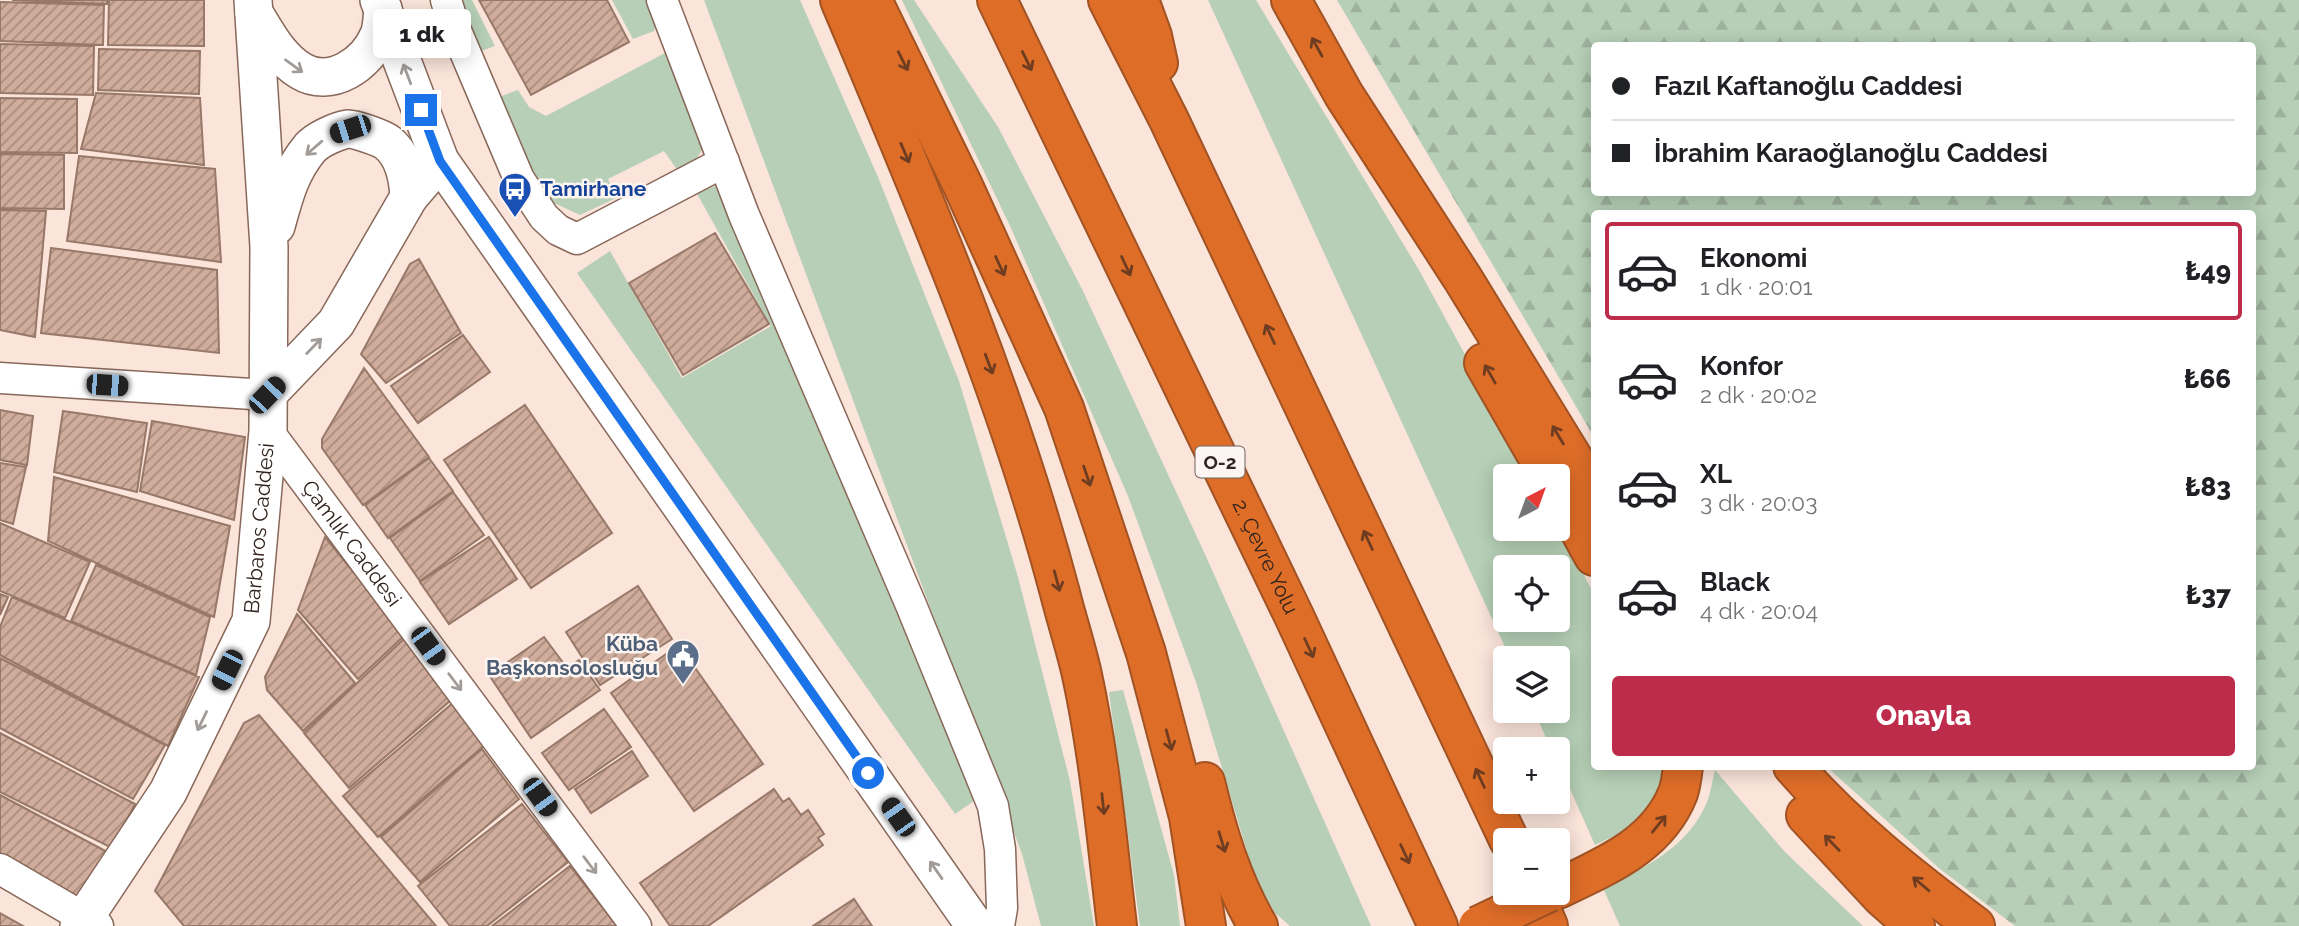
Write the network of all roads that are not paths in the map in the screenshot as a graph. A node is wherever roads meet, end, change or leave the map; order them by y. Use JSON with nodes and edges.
{"nodes":[{"id":1,"x":446,"y":0,"type":"edge"},
{"id":2,"x":662,"y":0,"type":"edge"},
{"id":3,"x":840,"y":0,"type":"edge"},
{"id":4,"x":872,"y":0,"type":"edge"},
{"id":5,"x":997,"y":0,"type":"edge"},
{"id":6,"x":1108,"y":0,"type":"edge"},
{"id":7,"x":1139,"y":0,"type":"edge"},
{"id":8,"x":1291,"y":0,"type":"edge"},
{"id":9,"x":381,"y":4,"type":"edge"},
{"id":10,"x":253,"y":6,"type":"edge"},
{"id":11,"x":1344,"y":94,"type":"junction"},
{"id":12,"x":1169,"y":120,"type":"junction"},
{"id":13,"x":388,"y":143,"type":"junction"},
{"id":14,"x":440,"y":161,"type":"junction"},
{"id":15,"x":724,"y":162,"type":"junction"},
{"id":16,"x":409,"y":197,"type":"junction"},
{"id":17,"x":269,"y":247,"type":"junction"},
{"id":18,"x":0,"y":378,"type":"edge"},
{"id":19,"x":267,"y":413,"type":"junction"},
{"id":20,"x":1542,"y":464,"type":"edge"},
{"id":21,"x":1591,"y":488,"type":"edge"},
{"id":22,"x":1570,"y":513,"type":"edge"},
{"id":23,"x":1112,"y":551,"type":"junction"},
{"id":24,"x":1591,"y":551,"type":"edge"},
{"id":25,"x":1682,"y":770,"type":"edge"},
{"id":26,"x":1771,"y":770,"type":"edge"},
{"id":27,"x":1797,"y":770,"type":"edge"},
{"id":28,"x":1503,"y":828,"type":"edge"},
{"id":29,"x":0,"y":869,"type":"edge"},
{"id":30,"x":1570,"y":882,"type":"edge"},
{"id":31,"x":1522,"y":905,"type":"edge"},
{"id":32,"x":1539,"y":905,"type":"edge"},
{"id":33,"x":87,"y":923,"type":"edge"},
{"id":34,"x":636,"y":926,"type":"edge"},
{"id":35,"x":975,"y":926,"type":"edge"},
{"id":36,"x":999,"y":926,"type":"edge"},
{"id":37,"x":1116,"y":926,"type":"edge"},
{"id":38,"x":1206,"y":926,"type":"edge"},
{"id":39,"x":1258,"y":926,"type":"edge"},
{"id":40,"x":1438,"y":926,"type":"edge"},
{"id":41,"x":1478,"y":926,"type":"edge"},
{"id":42,"x":1548,"y":926,"type":"edge"},
{"id":43,"x":1915,"y":926,"type":"edge"},
{"id":44,"x":1975,"y":926,"type":"edge"}],
"edges":[{"from":1,"to":15,"type":"street"},
{"from":2,"to":15,"type":"street"},
{"from":3,"to":37,"type":"highway","one_way":true},
{"from":4,"to":23,"type":"highway","one_way":true},
{"from":5,"to":40,"type":"highway","name":"2. Çevre Yolu","number":"O-2","one_way":true},
{"from":6,"to":12,"type":"highway"},
{"from":7,"to":12,"type":"highway"},
{"from":11,"to":8,"type":"highway","one_way":true},
{"from":10,"to":9,"type":"street","one_way":true},
{"from":14,"to":9,"type":"street","one_way":true},
{"from":10,"to":17,"type":"street","name":"Barbaros Caddesi"},
{"from":20,"to":11,"type":"highway","one_way":true},
{"from":21,"to":11,"type":"highway","one_way":true},
{"from":28,"to":12,"type":"highway","one_way":true},
{"from":13,"to":14,"type":"street"},
{"from":13,"to":16,"type":"street"},
{"from":13,"to":17,"type":"street","one_way":true},
{"from":14,"to":16,"type":"street"},
{"from":35,"to":14,"type":"street","one_way":true},
{"from":15,"to":36,"type":"street"},
{"from":19,"to":16,"type":"street","one_way":true},
{"from":17,"to":19,"type":"street","name":"Barbaros Caddesi"},
{"from":18,"to":19,"type":"street"},
{"from":19,"to":33,"type":"street","name":"Barbaros Caddesi","one_way":true},
{"from":19,"to":34,"type":"street","name":"Çamlık Caddesi","one_way":true},
{"from":22,"to":24,"type":"highway"},
{"from":23,"to":38,"type":"highway","one_way":true},
{"from":23,"to":39,"type":"highway","one_way":true},
{"from":30,"to":25,"type":"highway","one_way":true},
{"from":43,"to":26,"type":"highway","one_way":true},
{"from":44,"to":27,"type":"highway","one_way":true},
{"from":29,"to":33,"type":"street"},
{"from":31,"to":41,"type":"highway","bridge":true},
{"from":32,"to":42,"type":"highway"}]}
